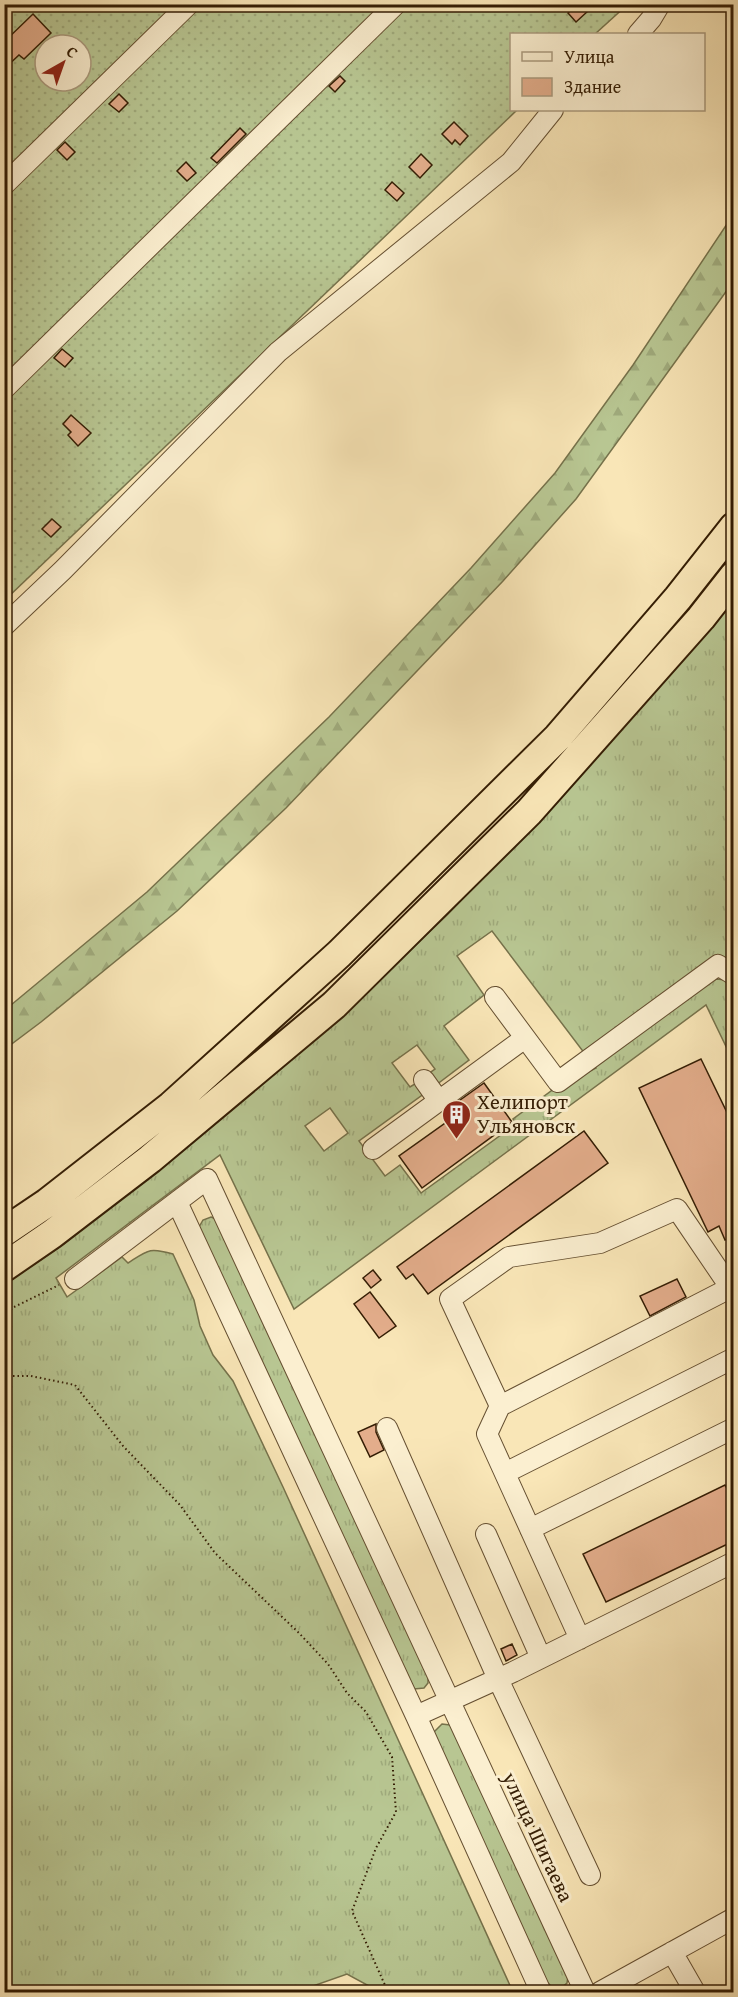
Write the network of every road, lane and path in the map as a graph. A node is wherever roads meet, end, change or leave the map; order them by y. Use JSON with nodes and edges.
{"nodes":[{"id":1,"x":189,"y":4,"type":"edge"},
{"id":2,"x":396,"y":4,"type":"edge"},
{"id":3,"x":660,"y":4,"type":"edge"},
{"id":4,"x":639,"y":33,"type":"edge"},
{"id":5,"x":552,"y":111,"type":"edge"},
{"id":6,"x":4,"y":185,"type":"edge"},
{"id":7,"x":4,"y":389,"type":"edge"},
{"id":8,"x":734,"y":527,"type":"edge"},
{"id":9,"x":734,"y":576,"type":"edge"},
{"id":10,"x":4,"y":626,"type":"edge"},
{"id":11,"x":734,"y":975,"type":"edge"},
{"id":12,"x":495,"y":996,"type":"dead end"},
{"id":13,"x":525,"y":1038,"type":"junction"},
{"id":14,"x":424,"y":1080,"type":"dead end"},
{"id":15,"x":439,"y":1101,"type":"junction"},
{"id":16,"x":374,"y":1149,"type":"dead end"},
{"id":17,"x":177,"y":1202,"type":"junction"},
{"id":18,"x":4,"y":1232,"type":"edge"},
{"id":19,"x":4,"y":1267,"type":"edge"},
{"id":20,"x":75,"y":1279,"type":"joint"},
{"id":21,"x":732,"y":1291,"type":"edge"},
{"id":22,"x":4,"y":1316,"type":"edge"},
{"id":23,"x":734,"y":1358,"type":"edge"},
{"id":24,"x":4,"y":1376,"type":"edge"},
{"id":25,"x":500,"y":1406,"type":"junction"},
{"id":26,"x":387,"y":1428,"type":"dead end"},
{"id":27,"x":734,"y":1428,"type":"edge"},
{"id":28,"x":505,"y":1473,"type":"junction"},
{"id":29,"x":530,"y":1529,"type":"junction"},
{"id":30,"x":486,"y":1534,"type":"dead end"},
{"id":31,"x":734,"y":1562,"type":"edge"},
{"id":32,"x":580,"y":1639,"type":"junction"},
{"id":33,"x":541,"y":1658,"type":"junction"},
{"id":34,"x":498,"y":1679,"type":"junction"},
{"id":35,"x":448,"y":1701,"type":"junction"},
{"id":36,"x":416,"y":1716,"type":"junction"},
{"id":37,"x":590,"y":1875,"type":"dead end"},
{"id":38,"x":734,"y":1918,"type":"edge"},
{"id":39,"x":672,"y":1952,"type":"junction"},
{"id":40,"x":388,"y":1992,"type":"edge"},
{"id":41,"x":541,"y":1992,"type":"edge"},
{"id":42,"x":585,"y":1992,"type":"edge"},
{"id":43,"x":600,"y":1992,"type":"edge"},
{"id":44,"x":695,"y":1992,"type":"edge"}],
"edges":[{"from":1,"to":6,"type":"street"},
{"from":2,"to":7,"type":"street"},
{"from":3,"to":4,"type":"street"},
{"from":5,"to":10,"type":"street"},
{"from":8,"to":18,"type":"highway"},
{"from":9,"to":19,"type":"highway"},
{"from":11,"to":13,"type":"street"},
{"from":12,"to":13,"type":"street"},
{"from":13,"to":15,"type":"street"},
{"from":14,"to":15,"type":"street"},
{"from":15,"to":16,"type":"street"},
{"from":17,"to":20,"type":"street"},
{"from":17,"to":35,"type":"street","name":"улица Шигаева"},
{"from":17,"to":36,"type":"street"},
{"from":20,"to":22,"type":"path"},
{"from":21,"to":25,"type":"street"},
{"from":21,"to":25,"type":"street"},
{"from":23,"to":28,"type":"street"},
{"from":24,"to":40,"type":"path"},
{"from":25,"to":28,"type":"street"},
{"from":26,"to":34,"type":"street"},
{"from":27,"to":29,"type":"street"},
{"from":28,"to":29,"type":"street"},
{"from":29,"to":32,"type":"street"},
{"from":30,"to":33,"type":"street"},
{"from":31,"to":32,"type":"street"},
{"from":32,"to":33,"type":"street"},
{"from":33,"to":34,"type":"street"},
{"from":34,"to":35,"type":"street"},
{"from":34,"to":37,"type":"street"},
{"from":35,"to":36,"type":"street"},
{"from":35,"to":42,"type":"street","name":"улица Шигаева"},
{"from":36,"to":41,"type":"street"},
{"from":38,"to":39,"type":"street"},
{"from":39,"to":43,"type":"street"},
{"from":39,"to":44,"type":"street"}]}
